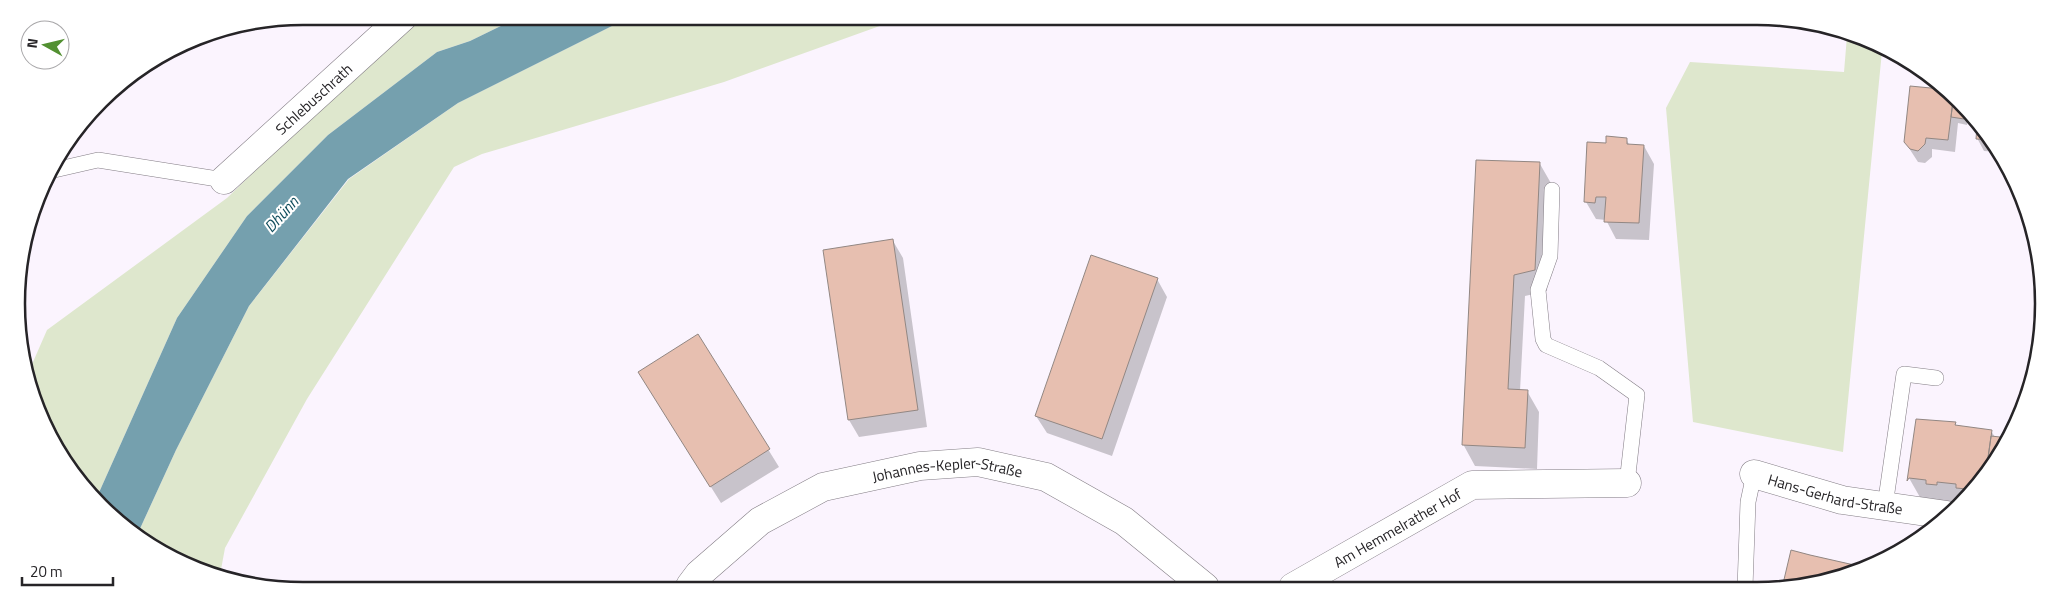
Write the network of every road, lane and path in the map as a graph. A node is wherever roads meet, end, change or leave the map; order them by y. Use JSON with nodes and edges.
{"nodes":[{"id":1,"x":394,"y":25,"type":"edge"},
{"id":2,"x":60,"y":169,"type":"edge"},
{"id":3,"x":224,"y":180,"type":"joint"},
{"id":4,"x":1552,"y":190,"type":"dead end"},
{"id":5,"x":1936,"y":378,"type":"dead end"},
{"id":6,"x":1754,"y":474,"type":"joint"},
{"id":7,"x":1627,"y":483,"type":"joint"},
{"id":8,"x":1886,"y":506,"type":"junction"},
{"id":9,"x":1939,"y":514,"type":"edge"},
{"id":10,"x":693,"y":582,"type":"edge"},
{"id":11,"x":1199,"y":582,"type":"edge"},
{"id":12,"x":1302,"y":582,"type":"edge"},
{"id":13,"x":1745,"y":582,"type":"edge"}],
"edges":[{"from":1,"to":3,"type":"street","name":"Schlebuschrath"},
{"from":2,"to":3,"type":"lane"},
{"from":4,"to":7,"type":"lane"},
{"from":5,"to":8,"type":"lane"},
{"from":6,"to":8,"type":"street","name":"Hans-Gerhard-Straße"},
{"from":6,"to":13,"type":"lane"},
{"from":7,"to":12,"type":"street","name":"Am Hemmelrather Hof"},
{"from":8,"to":9,"type":"street","name":"Hans-Gerhard-Straße"},
{"from":10,"to":11,"type":"street","name":"Johannes-Kepler-Straße"}]}
